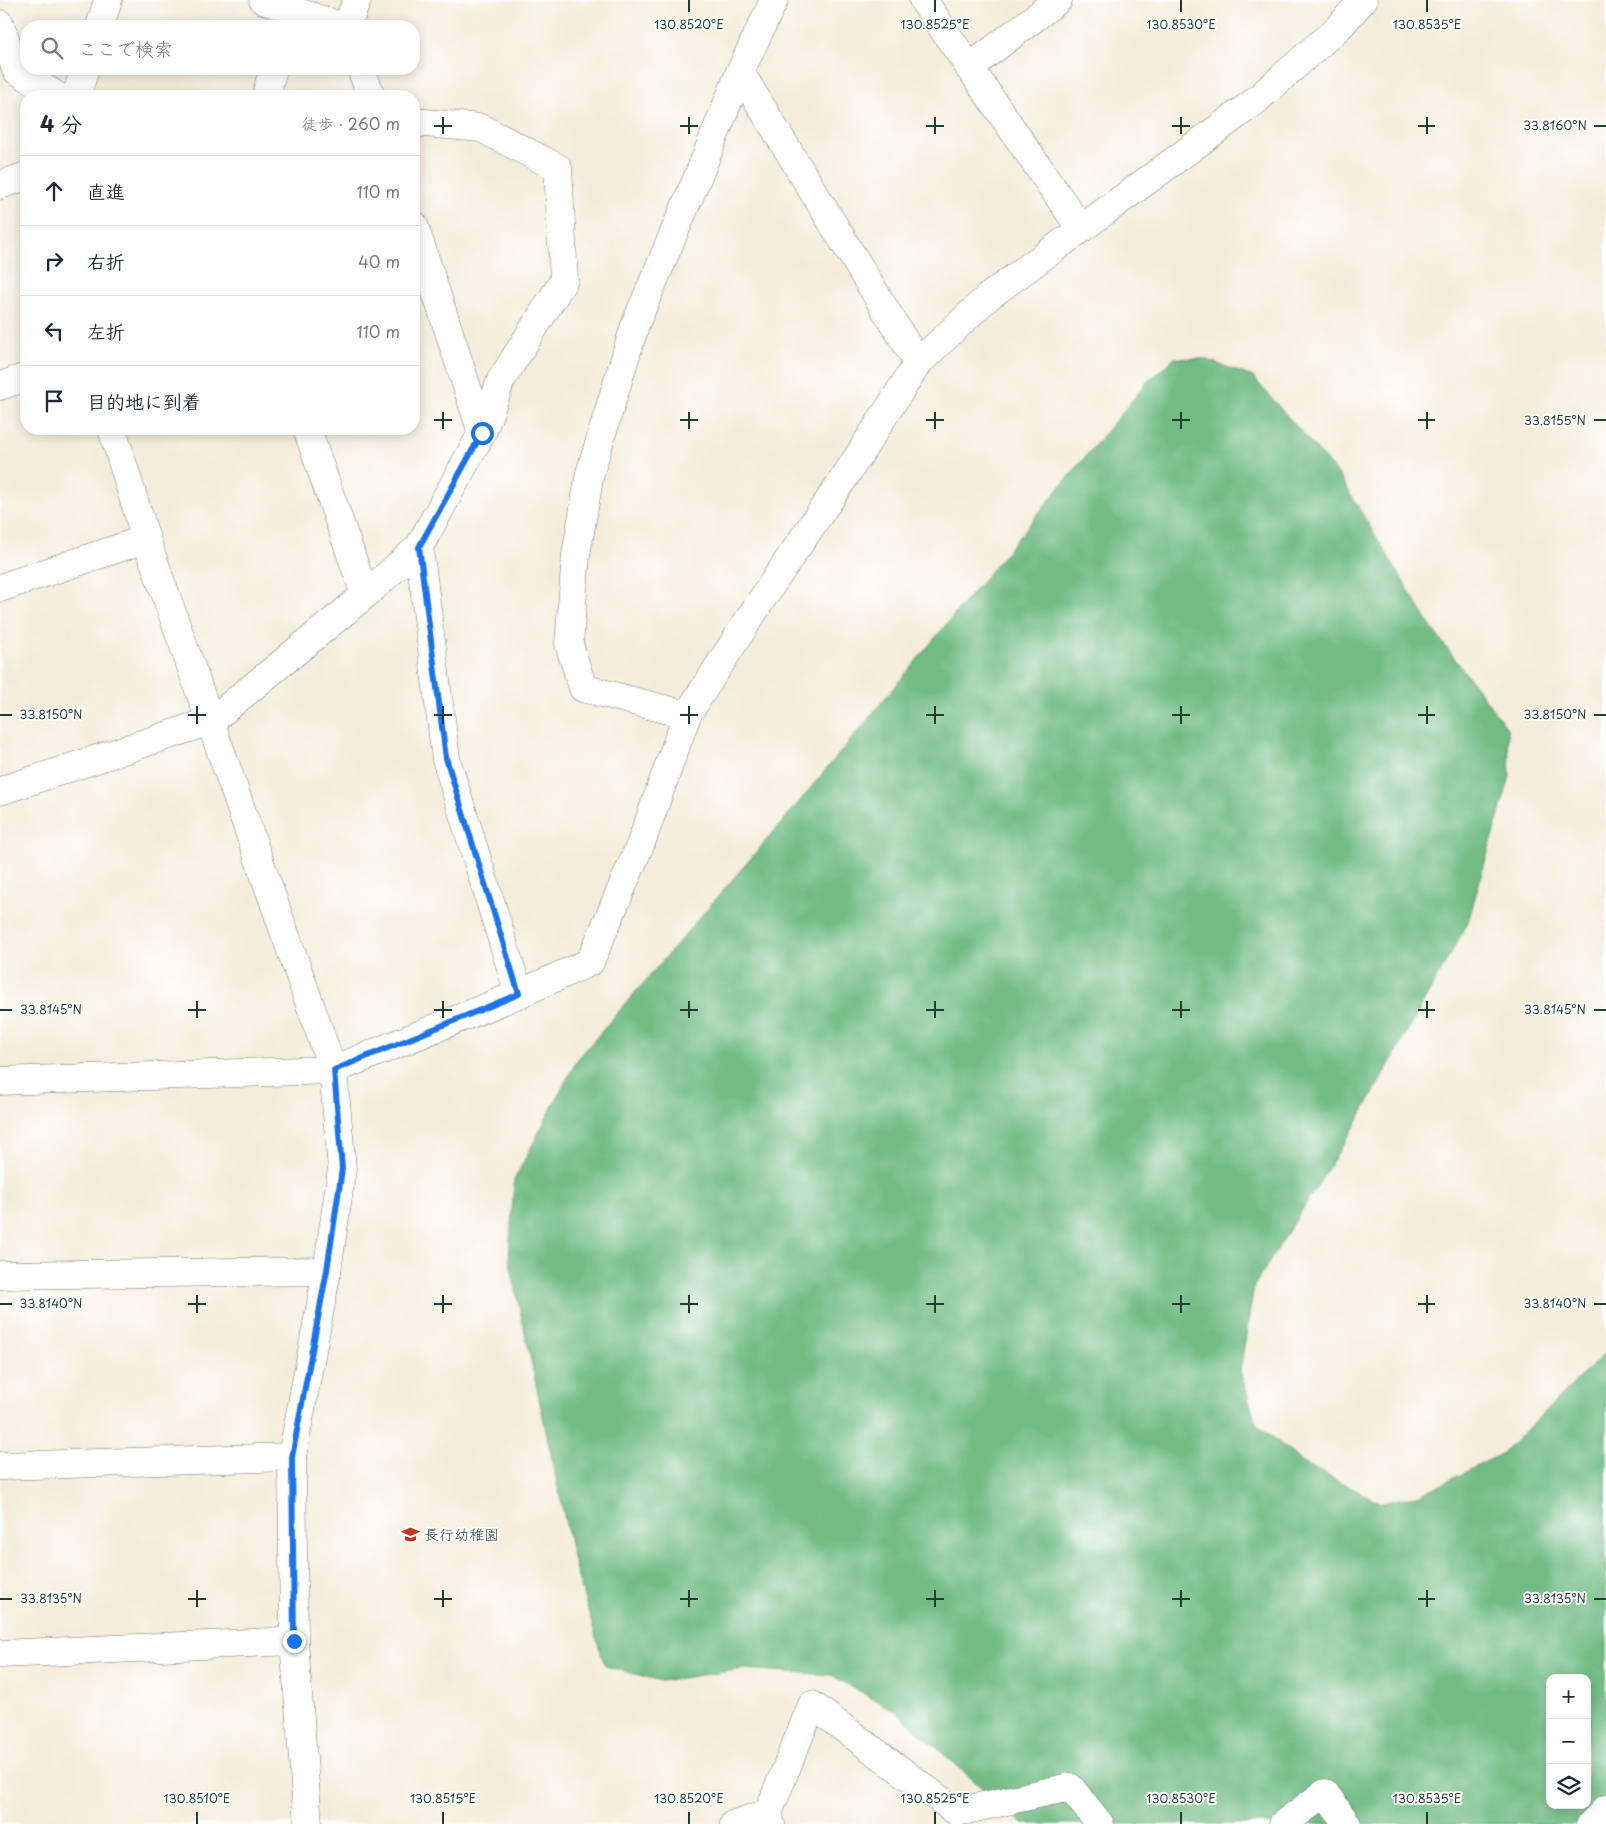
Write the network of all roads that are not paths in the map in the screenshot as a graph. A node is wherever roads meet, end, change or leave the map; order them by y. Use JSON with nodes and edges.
{"nodes":[{"id":1,"x":108,"y":0,"type":"edge"},
{"id":2,"x":263,"y":0,"type":"edge"},
{"id":3,"x":358,"y":0,"type":"edge"},
{"id":4,"x":774,"y":0,"type":"edge"},
{"id":5,"x":923,"y":0,"type":"edge"},
{"id":6,"x":1058,"y":0,"type":"edge"},
{"id":7,"x":1363,"y":0,"type":"edge"},
{"id":8,"x":287,"y":18,"type":"edge"},
{"id":9,"x":102,"y":20,"type":"edge"},
{"id":10,"x":300,"y":20,"type":"edge"},
{"id":11,"x":350,"y":20,"type":"edge"},
{"id":12,"x":0,"y":24,"type":"edge"},
{"id":13,"x":969,"y":68,"type":"junction"},
{"id":14,"x":740,"y":72,"type":"junction"},
{"id":15,"x":20,"y":73,"type":"edge"},
{"id":16,"x":24,"y":75,"type":"edge"},
{"id":17,"x":83,"y":75,"type":"edge"},
{"id":18,"x":271,"y":75,"type":"edge"},
{"id":19,"x":363,"y":75,"type":"edge"},
{"id":20,"x":48,"y":90,"type":"edge"},
{"id":21,"x":78,"y":90,"type":"edge"},
{"id":22,"x":268,"y":90,"type":"edge"},
{"id":23,"x":369,"y":90,"type":"edge"},
{"id":24,"x":420,"y":123,"type":"edge"},
{"id":25,"x":20,"y":178,"type":"edge"},
{"id":26,"x":0,"y":185,"type":"edge"},
{"id":27,"x":1082,"y":229,"type":"junction"},
{"id":28,"x":420,"y":243,"type":"edge"},
{"id":29,"x":918,"y":363,"type":"junction"},
{"id":30,"x":20,"y":379,"type":"edge"},
{"id":31,"x":0,"y":386,"type":"edge"},
{"id":32,"x":482,"y":433,"type":"junction"},
{"id":33,"x":114,"y":435,"type":"edge"},
{"id":34,"x":310,"y":435,"type":"edge"},
{"id":35,"x":146,"y":539,"type":"junction"},
{"id":36,"x":419,"y":547,"type":"junction"},
{"id":37,"x":0,"y":588,"type":"edge"},
{"id":38,"x":365,"y":595,"type":"junction"},
{"id":39,"x":687,"y":715,"type":"junction"},
{"id":40,"x":211,"y":721,"type":"junction"},
{"id":41,"x":0,"y":791,"type":"edge"},
{"id":42,"x":519,"y":994,"type":"junction"},
{"id":43,"x":334,"y":1070,"type":"junction"},
{"id":44,"x":0,"y":1081,"type":"edge"},
{"id":45,"x":327,"y":1270,"type":"junction"},
{"id":46,"x":0,"y":1275,"type":"edge"},
{"id":47,"x":292,"y":1457,"type":"junction"},
{"id":48,"x":0,"y":1466,"type":"edge"},
{"id":49,"x":294,"y":1641,"type":"junction"},
{"id":50,"x":0,"y":1654,"type":"edge"},
{"id":51,"x":1606,"y":1809,"type":"edge"},
{"id":52,"x":770,"y":1818,"type":"edge"},
{"id":53,"x":959,"y":1818,"type":"edge"},
{"id":54,"x":308,"y":1824,"type":"edge"},
{"id":55,"x":734,"y":1824,"type":"edge"},
{"id":56,"x":1100,"y":1824,"type":"edge"},
{"id":57,"x":1283,"y":1824,"type":"edge"},
{"id":58,"x":1348,"y":1824,"type":"edge"},
{"id":59,"x":1591,"y":1824,"type":"edge"}],
"edges":[{"from":1,"to":9,"type":"street"},
{"from":2,"to":8,"type":"street"},
{"from":3,"to":11,"type":"street"},
{"from":4,"to":14,"type":"street"},
{"from":5,"to":13,"type":"street"},
{"from":6,"to":13,"type":"street"},
{"from":7,"to":27,"type":"street"},
{"from":8,"to":10,"type":"street"},
{"from":12,"to":15,"type":"street"},
{"from":13,"to":27,"type":"street"},
{"from":14,"to":29,"type":"street"},
{"from":14,"to":39,"type":"street"},
{"from":16,"to":20,"type":"street"},
{"from":17,"to":21,"type":"street"},
{"from":18,"to":22,"type":"street"},
{"from":19,"to":23,"type":"street"},
{"from":24,"to":32,"type":"street"},
{"from":25,"to":26,"type":"street"},
{"from":27,"to":29,"type":"street"},
{"from":28,"to":32,"type":"street"},
{"from":29,"to":39,"type":"street"},
{"from":30,"to":31,"type":"street"},
{"from":32,"to":36,"type":"street"},
{"from":33,"to":35,"type":"street"},
{"from":34,"to":38,"type":"street"},
{"from":35,"to":37,"type":"street"},
{"from":35,"to":40,"type":"street"},
{"from":36,"to":38,"type":"street"},
{"from":36,"to":42,"type":"street"},
{"from":38,"to":40,"type":"street"},
{"from":39,"to":42,"type":"street"},
{"from":40,"to":41,"type":"street"},
{"from":40,"to":43,"type":"street"},
{"from":42,"to":43,"type":"street"},
{"from":43,"to":44,"type":"street"},
{"from":43,"to":45,"type":"street"},
{"from":45,"to":46,"type":"street"},
{"from":45,"to":47,"type":"street"},
{"from":47,"to":48,"type":"street"},
{"from":47,"to":49,"type":"street"},
{"from":49,"to":50,"type":"street"},
{"from":49,"to":54,"type":"street"},
{"from":51,"to":59,"type":"street"},
{"from":52,"to":53,"type":"street"},
{"from":52,"to":55,"type":"street"},
{"from":53,"to":56,"type":"street"},
{"from":57,"to":58,"type":"street"}]}
